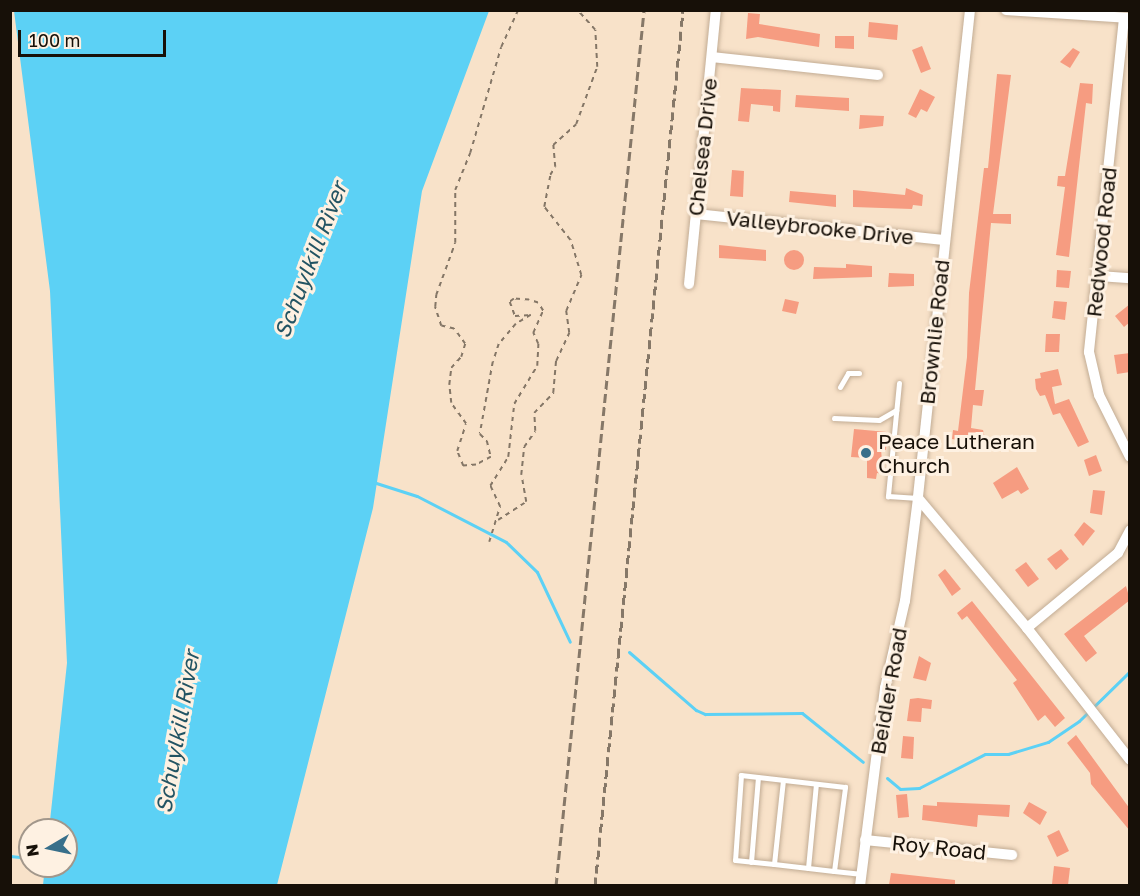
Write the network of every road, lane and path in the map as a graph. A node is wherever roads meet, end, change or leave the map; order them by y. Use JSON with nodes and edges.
{"nodes":[{"id":1,"x":518,"y":10,"type":"edge"},
{"id":2,"x":577,"y":10,"type":"edge"},
{"id":3,"x":716,"y":10,"type":"edge"},
{"id":4,"x":970,"y":10,"type":"edge"},
{"id":5,"x":1006,"y":10,"type":"edge"},
{"id":6,"x":1127,"y":18,"type":"edge"},
{"id":7,"x":711,"y":57,"type":"junction"},
{"id":8,"x":878,"y":75,"type":"dead end"},
{"id":9,"x":696,"y":214,"type":"junction"},
{"id":10,"x":944,"y":240,"type":"junction"},
{"id":11,"x":1099,"y":276,"type":"junction"},
{"id":12,"x":1130,"y":278,"type":"edge"},
{"id":13,"x":689,"y":284,"type":"dead end"},
{"id":14,"x":859,"y":373,"type":"dead end"},
{"id":15,"x":899,"y":383,"type":"dead end"},
{"id":16,"x":840,"y":387,"type":"dead end"},
{"id":17,"x":896,"y":410,"type":"junction"},
{"id":18,"x":834,"y":418,"type":"dead end"},
{"id":19,"x":1130,"y":457,"type":"edge"},
{"id":20,"x":918,"y":498,"type":"junction"},
{"id":21,"x":497,"y":520,"type":"junction"},
{"id":22,"x":1130,"y":530,"type":"edge"},
{"id":23,"x":489,"y":542,"type":"dead end"},
{"id":24,"x":1027,"y":628,"type":"junction"},
{"id":25,"x":1129,"y":757,"type":"edge"},
{"id":26,"x":758,"y":777,"type":"junction"},
{"id":27,"x":783,"y":780,"type":"junction"},
{"id":28,"x":816,"y":784,"type":"junction"},
{"id":29,"x":865,"y":840,"type":"junction"},
{"id":30,"x":1012,"y":855,"type":"dead end"},
{"id":31,"x":751,"y":862,"type":"junction"},
{"id":32,"x":774,"y":864,"type":"junction"},
{"id":33,"x":808,"y":868,"type":"junction"},
{"id":34,"x":834,"y":871,"type":"junction"},
{"id":35,"x":861,"y":880,"type":"edge"}],
"edges":[{"from":1,"to":21,"type":"path"},
{"from":2,"to":21,"type":"path"},
{"from":3,"to":7,"type":"street","name":"Chelsea Drive"},
{"from":4,"to":10,"type":"street","name":"Brownlie Road"},
{"from":5,"to":6,"type":"street"},
{"from":6,"to":11,"type":"street","name":"Redwood Road"},
{"from":7,"to":8,"type":"street"},
{"from":7,"to":9,"type":"street","name":"Chelsea Drive"},
{"from":9,"to":10,"type":"street","name":"Valleybrooke Drive"},
{"from":9,"to":13,"type":"street","name":"Chelsea Drive"},
{"from":10,"to":20,"type":"street","name":"Brownlie Road"},
{"from":11,"to":12,"type":"street"},
{"from":11,"to":19,"type":"street","name":"Redwood Road"},
{"from":14,"to":16,"type":"lane"},
{"from":15,"to":17,"type":"lane"},
{"from":17,"to":18,"type":"lane"},
{"from":17,"to":20,"type":"lane"},
{"from":20,"to":24,"type":"street"},
{"from":20,"to":29,"type":"street","name":"Beidler Road"},
{"from":21,"to":23,"type":"path"},
{"from":22,"to":24,"type":"street"},
{"from":24,"to":25,"type":"street"},
{"from":26,"to":27,"type":"lane"},
{"from":26,"to":31,"type":"lane"},
{"from":26,"to":31,"type":"lane"},
{"from":27,"to":28,"type":"lane"},
{"from":27,"to":32,"type":"lane"},
{"from":28,"to":33,"type":"lane"},
{"from":28,"to":34,"type":"lane"},
{"from":29,"to":30,"type":"street","name":"Roy Road"},
{"from":29,"to":35,"type":"street","name":"Beidler Road"},
{"from":31,"to":32,"type":"lane"},
{"from":32,"to":33,"type":"lane"},
{"from":33,"to":34,"type":"lane"},
{"from":34,"to":35,"type":"lane"}]}
